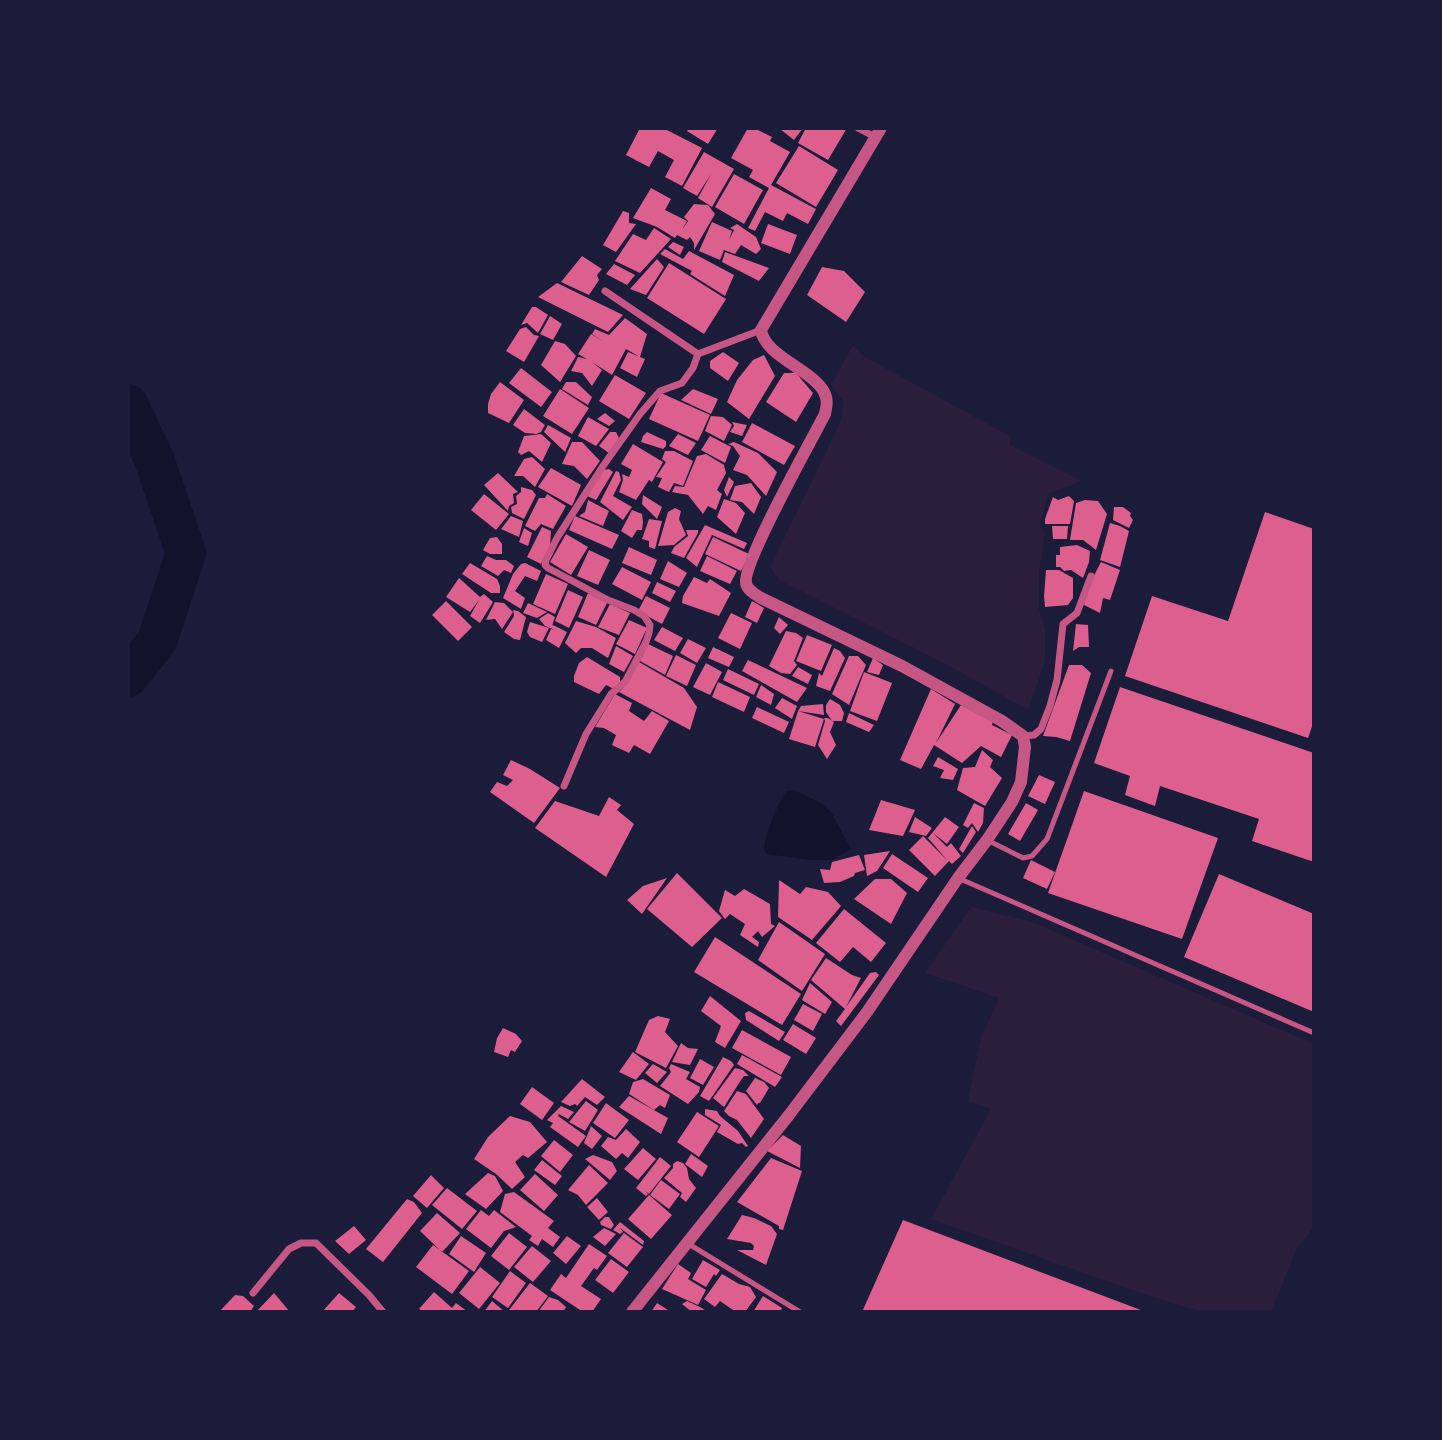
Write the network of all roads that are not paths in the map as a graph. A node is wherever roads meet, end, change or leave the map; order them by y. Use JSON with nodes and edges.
{"nodes":[{"id":1,"x":858,"y":128,"type":"edge"},
{"id":2,"x":878,"y":133,"type":"edge"},
{"id":3,"x":605,"y":291,"type":"dead end"},
{"id":4,"x":761,"y":330,"type":"junction"},
{"id":5,"x":698,"y":354,"type":"junction"},
{"id":6,"x":1091,"y":576,"type":"dead end"},
{"id":7,"x":1111,"y":671,"type":"dead end"},
{"id":8,"x":1023,"y":736,"type":"junction"},
{"id":9,"x":564,"y":786,"type":"dead end"},
{"id":10,"x":987,"y":840,"type":"junction"},
{"id":11,"x":958,"y":878,"type":"junction"},
{"id":12,"x":1314,"y":1033,"type":"edge"},
{"id":13,"x":687,"y":1243,"type":"junction"},
{"id":14,"x":253,"y":1293,"type":"dead end"},
{"id":15,"x":383,"y":1312,"type":"edge"},
{"id":16,"x":632,"y":1312,"type":"edge"},
{"id":17,"x":800,"y":1312,"type":"edge"}],
"edges":[{"from":1,"to":2,"type":"street"},
{"from":2,"to":4,"type":"street"},
{"from":3,"to":5,"type":"street"},
{"from":4,"to":5,"type":"street"},
{"from":4,"to":8,"type":"street"},
{"from":5,"to":9,"type":"street"},
{"from":6,"to":8,"type":"street"},
{"from":7,"to":10,"type":"lane"},
{"from":8,"to":10,"type":"street"},
{"from":10,"to":11,"type":"street"},
{"from":11,"to":12,"type":"lane"},
{"from":11,"to":13,"type":"street"},
{"from":13,"to":16,"type":"street"},
{"from":13,"to":17,"type":"lane"},
{"from":14,"to":15,"type":"street"}]}
